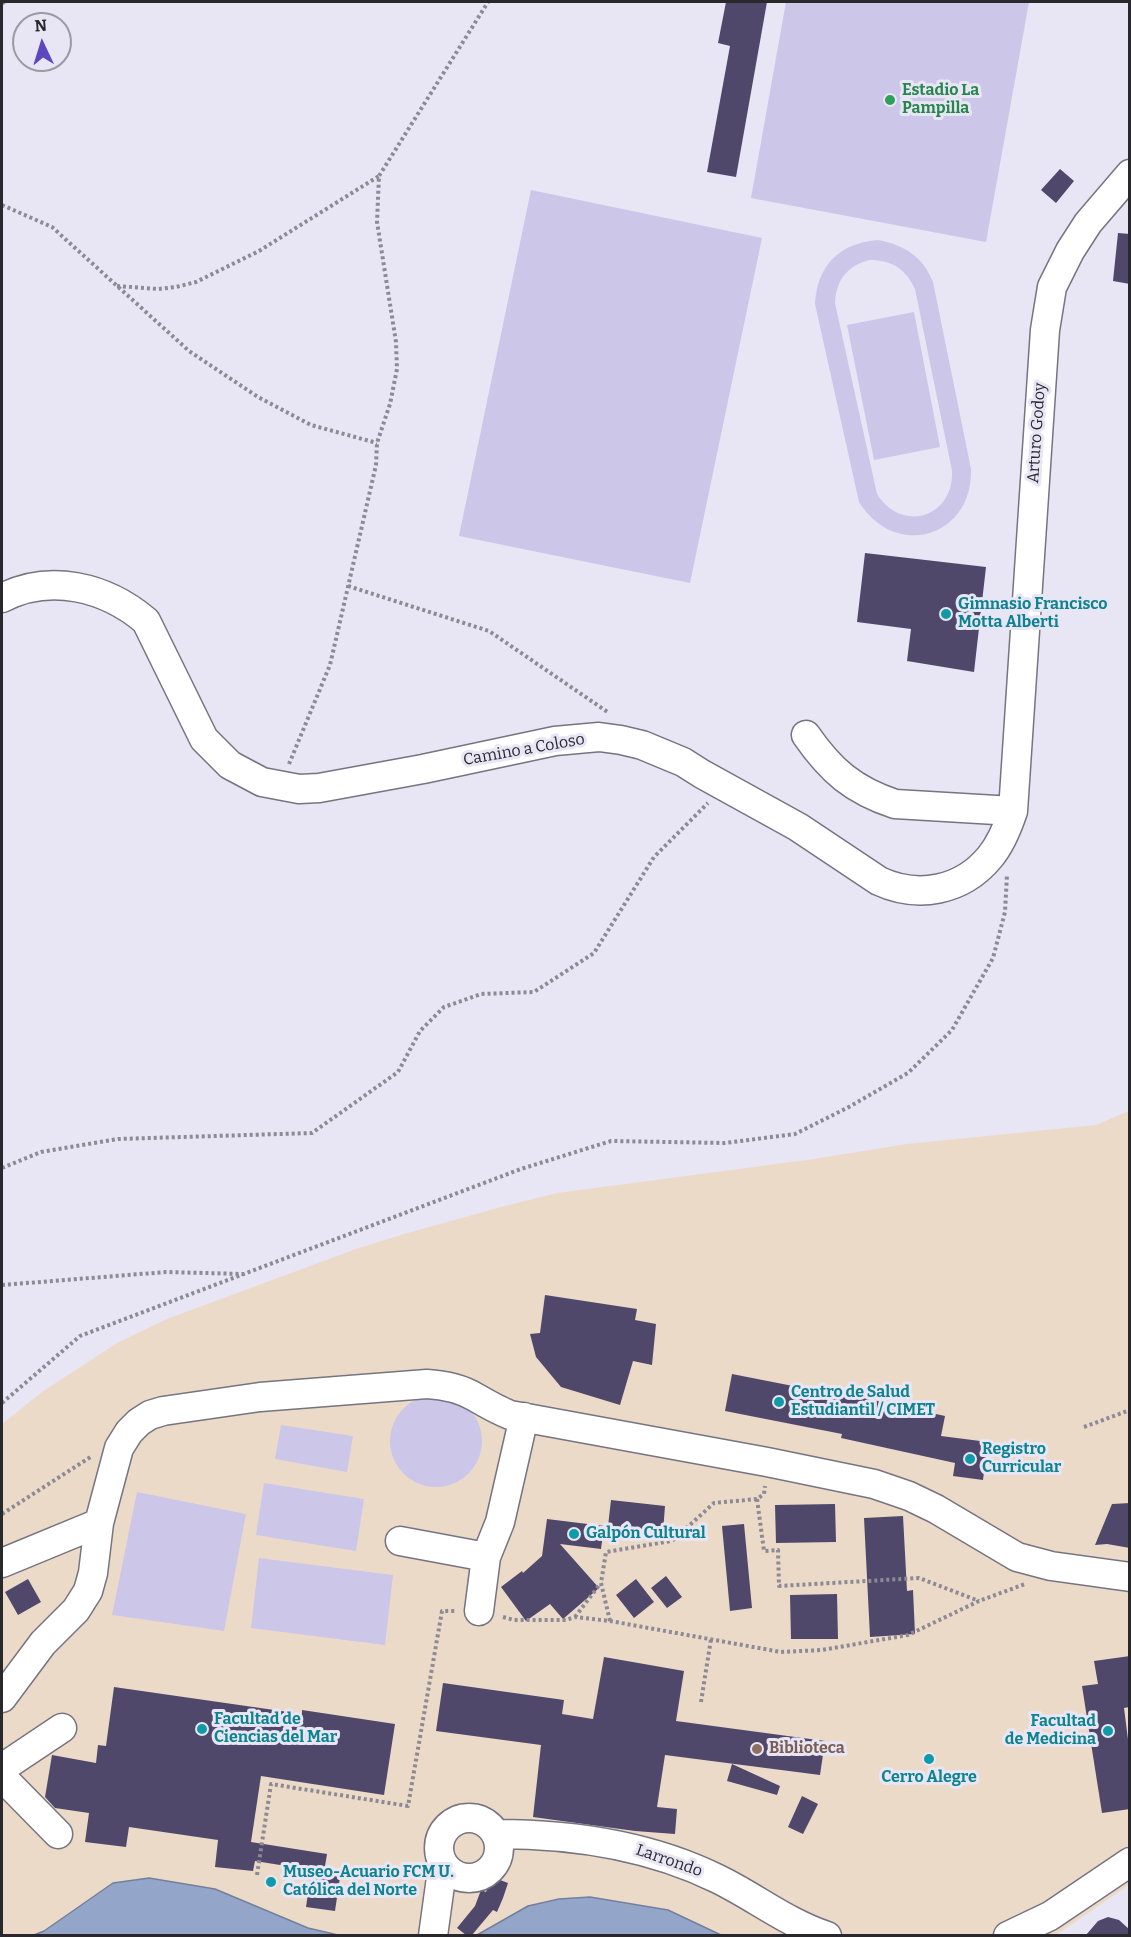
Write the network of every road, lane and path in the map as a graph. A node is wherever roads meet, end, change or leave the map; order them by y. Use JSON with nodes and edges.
{"nodes":[{"id":1,"x":488,"y":2,"type":"edge"},
{"id":2,"x":1130,"y":174,"type":"edge"},
{"id":3,"x":379,"y":176,"type":"junction"},
{"id":4,"x":2,"y":205,"type":"edge"},
{"id":5,"x":116,"y":286,"type":"junction"},
{"id":6,"x":377,"y":443,"type":"junction"},
{"id":7,"x":348,"y":586,"type":"junction"},
{"id":8,"x":2,"y":598,"type":"edge"},
{"id":9,"x":1018,"y":717,"type":"joint"},
{"id":10,"x":806,"y":735,"type":"dead end"},
{"id":11,"x":621,"y":740,"type":"junction"},
{"id":12,"x":279,"y":786,"type":"junction"},
{"id":13,"x":725,"y":786,"type":"junction"},
{"id":14,"x":1012,"y":811,"type":"junction"},
{"id":15,"x":1007,"y":867,"type":"dead end"},
{"id":16,"x":2,"y":1168,"type":"edge"},
{"id":17,"x":246,"y":1274,"type":"junction"},
{"id":18,"x":2,"y":1285,"type":"edge"},
{"id":19,"x":2,"y":1403,"type":"edge"},
{"id":20,"x":1130,"y":1410,"type":"edge"},
{"id":21,"x":524,"y":1418,"type":"junction"},
{"id":22,"x":1084,"y":1427,"type":"dead end"},
{"id":23,"x":129,"y":1432,"type":"junction"},
{"id":24,"x":766,"y":1461,"type":"junction"},
{"id":25,"x":757,"y":1499,"type":"junction"},
{"id":26,"x":2,"y":1514,"type":"edge"},
{"id":27,"x":99,"y":1523,"type":"junction"},
{"id":28,"x":400,"y":1541,"type":"dead end"},
{"id":29,"x":486,"y":1557,"type":"junction"},
{"id":30,"x":2,"y":1563,"type":"edge"},
{"id":31,"x":1068,"y":1568,"type":"junction"},
{"id":32,"x":1130,"y":1577,"type":"edge"},
{"id":33,"x":601,"y":1583,"type":"junction"},
{"id":34,"x":979,"y":1601,"type":"junction"},
{"id":35,"x":478,"y":1611,"type":"junction"},
{"id":36,"x":575,"y":1617,"type":"junction"},
{"id":37,"x":610,"y":1621,"type":"junction"},
{"id":38,"x":711,"y":1639,"type":"junction"},
{"id":39,"x":2,"y":1698,"type":"edge"},
{"id":40,"x":701,"y":1702,"type":"dead end"},
{"id":41,"x":62,"y":1728,"type":"dead end"},
{"id":42,"x":2,"y":1768,"type":"edge"},
{"id":43,"x":2,"y":1777,"type":"edge"},
{"id":44,"x":58,"y":1834,"type":"dead end"},
{"id":45,"x":496,"y":1834,"type":"junction"},
{"id":46,"x":1130,"y":1862,"type":"edge"},
{"id":47,"x":443,"y":1863,"type":"junction"},
{"id":48,"x":257,"y":1875,"type":"dead end"},
{"id":49,"x":433,"y":1935,"type":"edge"},
{"id":50,"x":827,"y":1935,"type":"edge"},
{"id":51,"x":1008,"y":1935,"type":"edge"}],
"edges":[{"from":1,"to":3,"type":"path"},
{"from":2,"to":9,"type":"street","name":"Arturo Godoy"},
{"from":3,"to":5,"type":"path"},
{"from":3,"to":6,"type":"path"},
{"from":4,"to":5,"type":"path"},
{"from":5,"to":6,"type":"path"},
{"from":6,"to":7,"type":"path"},
{"from":7,"to":11,"type":"path"},
{"from":7,"to":12,"type":"path"},
{"from":8,"to":12,"type":"street","name":"Camino a Coloso"},
{"from":9,"to":14,"type":"street","name":"Camino a Coloso"},
{"from":10,"to":14,"type":"street"},
{"from":11,"to":12,"type":"street","name":"Camino a Coloso"},
{"from":11,"to":13,"type":"street","name":"Camino a Coloso"},
{"from":13,"to":14,"type":"street","name":"Camino a Coloso"},
{"from":13,"to":16,"type":"path"},
{"from":15,"to":17,"type":"path"},
{"from":17,"to":18,"type":"path"},
{"from":17,"to":19,"type":"path"},
{"from":20,"to":22,"type":"path"},
{"from":21,"to":23,"type":"street"},
{"from":21,"to":24,"type":"street"},
{"from":21,"to":29,"type":"street"},
{"from":23,"to":26,"type":"path"},
{"from":23,"to":27,"type":"street"},
{"from":24,"to":25,"type":"path"},
{"from":24,"to":31,"type":"street"},
{"from":25,"to":33,"type":"path"},
{"from":25,"to":34,"type":"path"},
{"from":27,"to":30,"type":"street"},
{"from":27,"to":39,"type":"street"},
{"from":28,"to":29,"type":"street"},
{"from":29,"to":35,"type":"street"},
{"from":31,"to":32,"type":"street"},
{"from":31,"to":34,"type":"path"},
{"from":33,"to":36,"type":"path"},
{"from":33,"to":37,"type":"path"},
{"from":34,"to":38,"type":"path"},
{"from":35,"to":36,"type":"path"},
{"from":35,"to":48,"type":"path"},
{"from":36,"to":37,"type":"path"},
{"from":37,"to":38,"type":"path"},
{"from":38,"to":40,"type":"path"},
{"from":41,"to":42,"type":"street"},
{"from":43,"to":44,"type":"street"},
{"from":45,"to":47,"type":"street"},
{"from":45,"to":47,"type":"street"},
{"from":45,"to":50,"type":"street","name":"Larrondo"},
{"from":46,"to":51,"type":"street"},
{"from":47,"to":49,"type":"street"}]}
